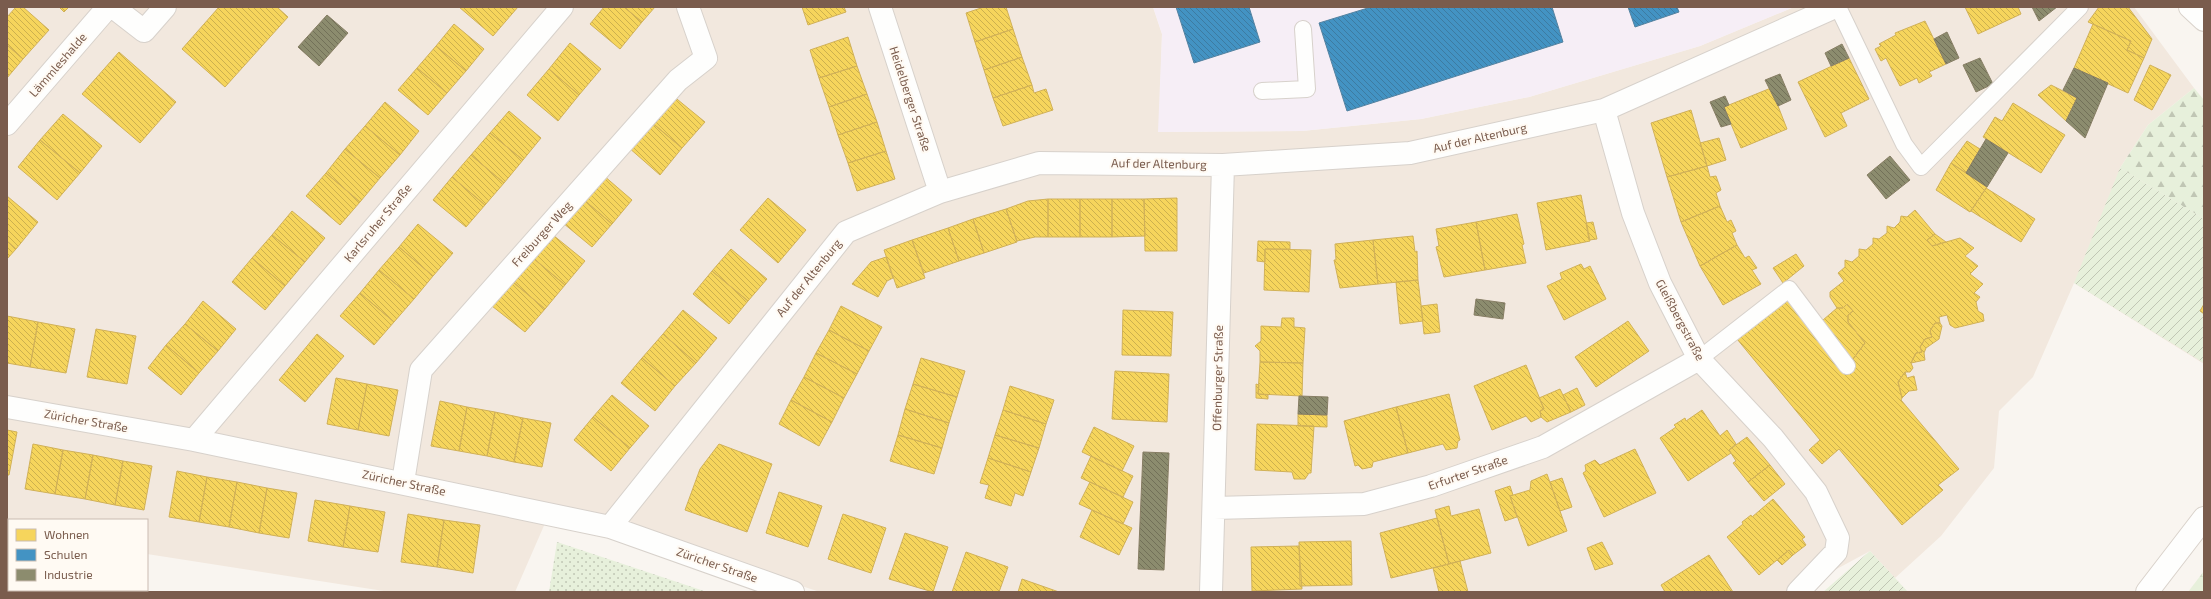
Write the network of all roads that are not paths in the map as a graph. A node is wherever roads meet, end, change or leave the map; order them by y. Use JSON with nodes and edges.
{"nodes":[{"id":1,"x":108,"y":7,"type":"edge"},
{"id":2,"x":113,"y":7,"type":"edge"},
{"id":3,"x":165,"y":7,"type":"edge"},
{"id":4,"x":562,"y":7,"type":"edge"},
{"id":5,"x":688,"y":7,"type":"edge"},
{"id":6,"x":880,"y":7,"type":"edge"},
{"id":7,"x":1836,"y":7,"type":"edge"},
{"id":8,"x":2080,"y":7,"type":"edge"},
{"id":9,"x":2190,"y":7,"type":"edge"},
{"id":10,"x":2204,"y":20,"type":"edge"},
{"id":11,"x":1303,"y":29,"type":"dead end"},
{"id":12,"x":1262,"y":91,"type":"dead end"},
{"id":13,"x":1604,"y":110,"type":"junction"},
{"id":14,"x":7,"y":124,"type":"edge"},
{"id":15,"x":1223,"y":164,"type":"junction"},
{"id":16,"x":940,"y":192,"type":"junction"},
{"id":17,"x":1699,"y":359,"type":"junction"},
{"id":18,"x":1847,"y":366,"type":"dead end"},
{"id":19,"x":7,"y":407,"type":"edge"},
{"id":20,"x":194,"y":440,"type":"junction"},
{"id":21,"x":403,"y":482,"type":"junction"},
{"id":22,"x":1214,"y":508,"type":"junction"},
{"id":23,"x":2204,"y":518,"type":"edge"},
{"id":24,"x":610,"y":527,"type":"junction"},
{"id":25,"x":793,"y":592,"type":"edge"},
{"id":26,"x":1211,"y":592,"type":"edge"},
{"id":27,"x":1798,"y":592,"type":"edge"},
{"id":28,"x":2147,"y":592,"type":"edge"}],
"edges":[{"from":1,"to":14,"type":"street","name":"Lämmleshalde"},
{"from":2,"to":3,"type":"street"},
{"from":4,"to":20,"type":"street","name":"Karlsruher Straße"},
{"from":5,"to":21,"type":"street","name":"Freiburger Weg"},
{"from":6,"to":16,"type":"street","name":"Heidelberger Straße"},
{"from":7,"to":8,"type":"lane"},
{"from":7,"to":13,"type":"street","name":"Auf der Altenburg"},
{"from":9,"to":10,"type":"street"},
{"from":11,"to":12,"type":"lane"},
{"from":13,"to":15,"type":"street","name":"Auf der Altenburg"},
{"from":13,"to":17,"type":"street","name":"Gleißbergstraße"},
{"from":15,"to":16,"type":"street","name":"Auf der Altenburg"},
{"from":15,"to":22,"type":"street","name":"Offenburger Straße"},
{"from":16,"to":24,"type":"street","name":"Auf der Altenburg"},
{"from":17,"to":18,"type":"lane"},
{"from":17,"to":22,"type":"street","name":"Erfurter Straße"},
{"from":17,"to":27,"type":"street","name":"Gleißbergstraße"},
{"from":19,"to":20,"type":"street","name":"Züricher Straße"},
{"from":20,"to":21,"type":"street","name":"Züricher Straße"},
{"from":21,"to":24,"type":"street","name":"Züricher Straße"},
{"from":22,"to":26,"type":"street","name":"Offenburger Straße"},
{"from":23,"to":28,"type":"street"},
{"from":24,"to":25,"type":"street","name":"Züricher Straße"}]}
